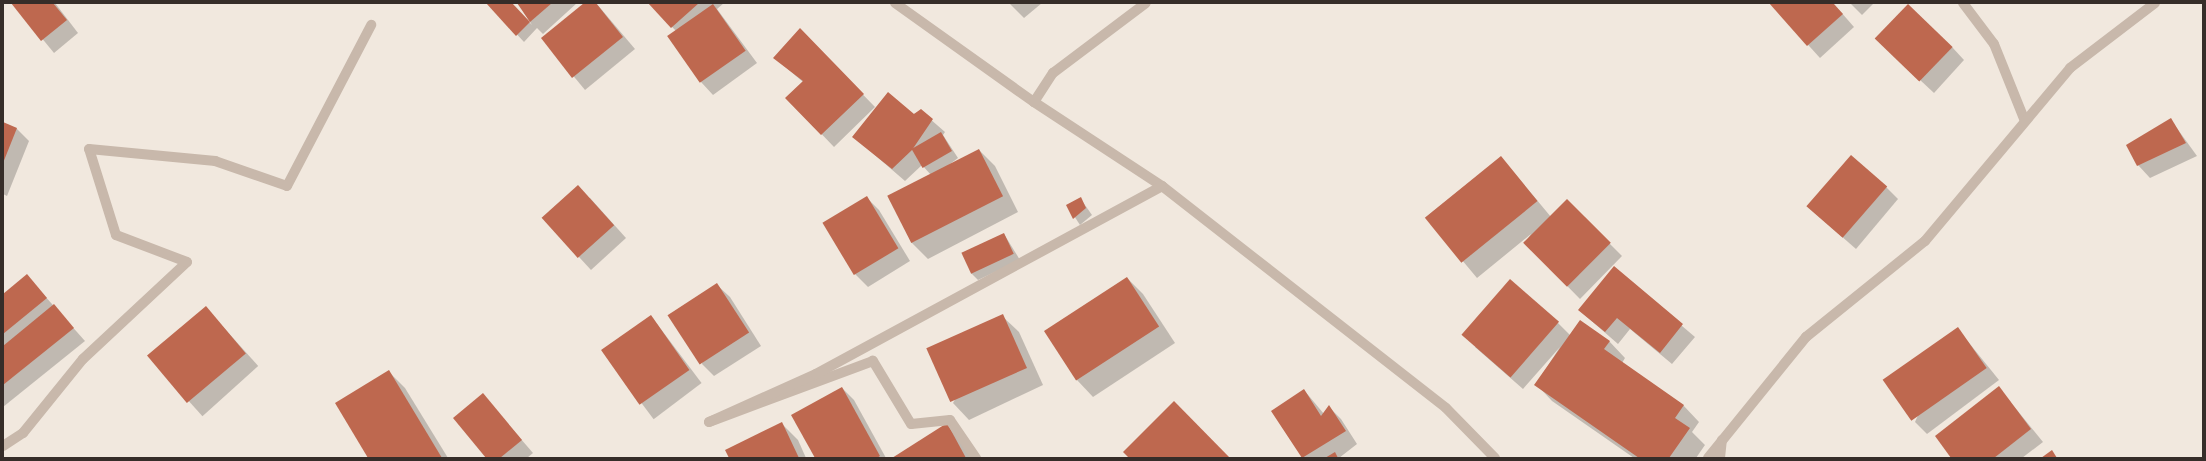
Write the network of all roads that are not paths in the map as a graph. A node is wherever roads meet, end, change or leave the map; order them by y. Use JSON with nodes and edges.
{"nodes":[{"id":1,"x":895,"y":3,"type":"edge"},
{"id":2,"x":1146,"y":3,"type":"edge"},
{"id":3,"x":1963,"y":3,"type":"edge"},
{"id":4,"x":2155,"y":3,"type":"edge"},
{"id":5,"x":371,"y":25,"type":"dead end"},
{"id":6,"x":1034,"y":102,"type":"junction"},
{"id":7,"x":2025,"y":121,"type":"junction"},
{"id":8,"x":1162,"y":186,"type":"junction"},
{"id":9,"x":1722,"y":440,"type":"junction"},
{"id":10,"x":3,"y":446,"type":"edge"},
{"id":11,"x":976,"y":458,"type":"edge"},
{"id":12,"x":1495,"y":458,"type":"edge"},
{"id":13,"x":1708,"y":458,"type":"edge"},
{"id":14,"x":1720,"y":458,"type":"edge"}],
"edges":[{"from":1,"to":6,"type":"street"},
{"from":2,"to":6,"type":"street"},
{"from":3,"to":7,"type":"street"},
{"from":4,"to":7,"type":"street"},
{"from":5,"to":10,"type":"street"},
{"from":6,"to":8,"type":"street"},
{"from":7,"to":9,"type":"street"},
{"from":8,"to":11,"type":"street"},
{"from":8,"to":12,"type":"street"},
{"from":9,"to":13,"type":"street"},
{"from":9,"to":14,"type":"street"}]}
